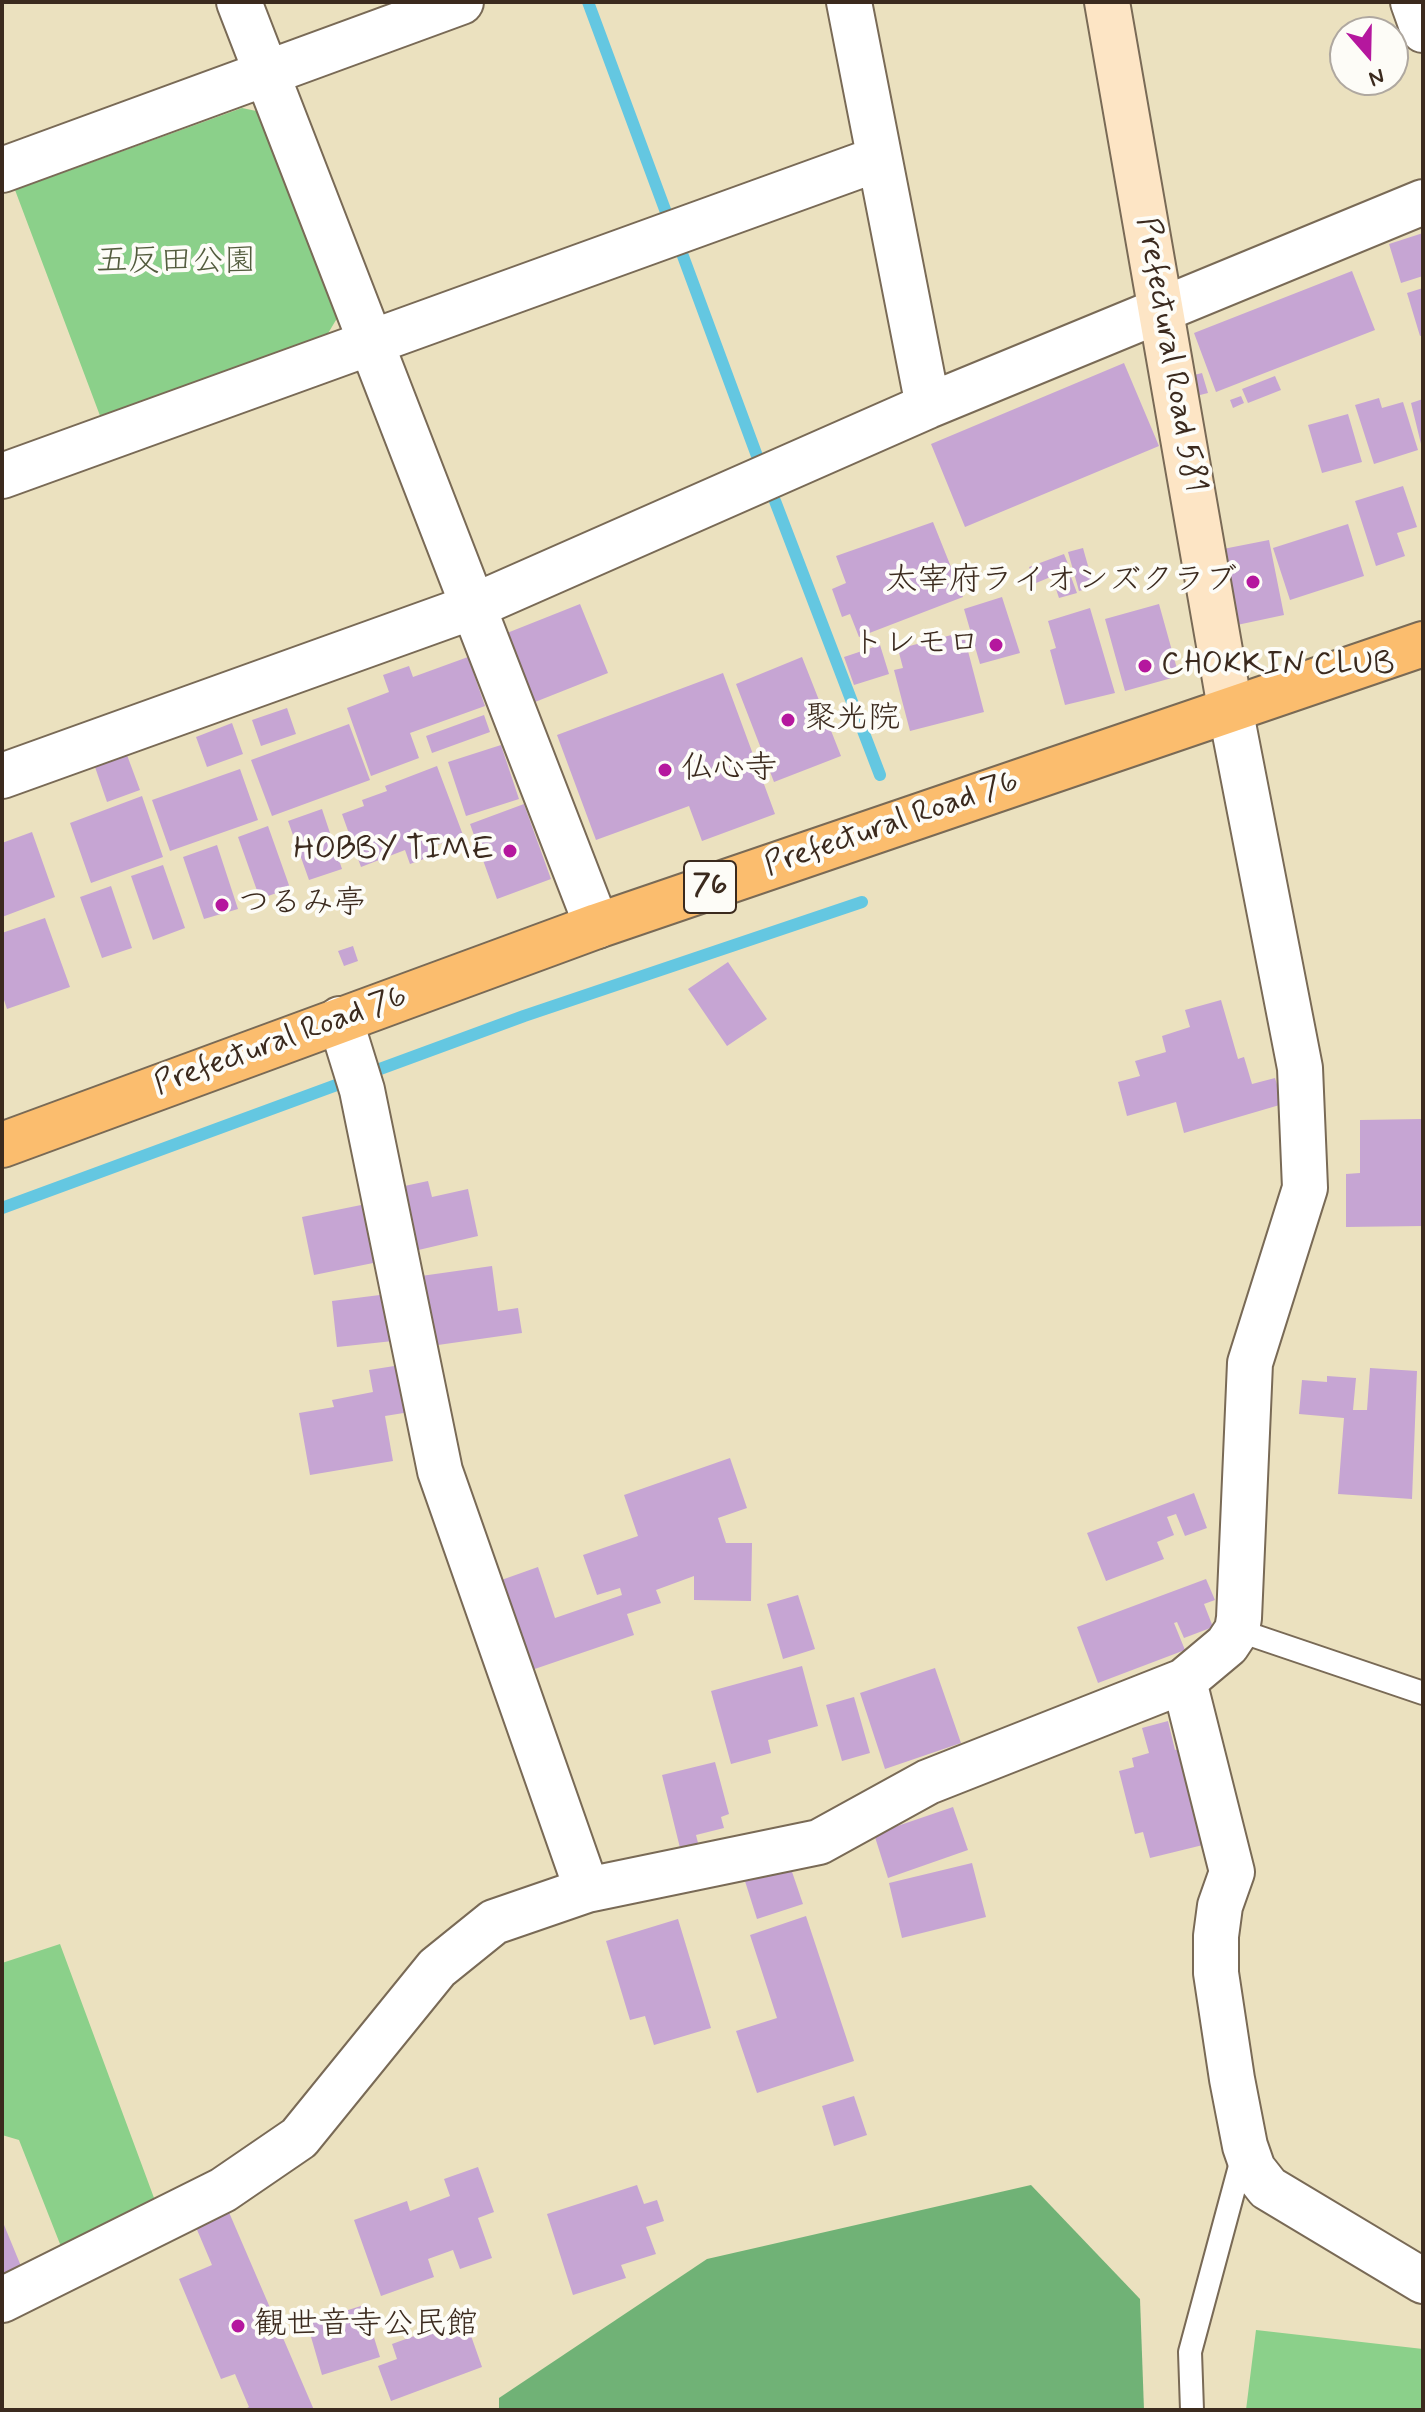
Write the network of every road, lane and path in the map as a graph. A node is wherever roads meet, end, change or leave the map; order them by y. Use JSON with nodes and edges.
{"nodes":[{"id":1,"x":239,"y":2,"type":"edge"},
{"id":2,"x":461,"y":2,"type":"edge"},
{"id":3,"x":849,"y":2,"type":"edge"},
{"id":4,"x":1107,"y":2,"type":"edge"},
{"id":5,"x":1413,"y":2,"type":"edge"},
{"id":6,"x":1423,"y":30,"type":"edge"},
{"id":7,"x":266,"y":73,"type":"junction"},
{"id":8,"x":878,"y":159,"type":"junction"},
{"id":9,"x":2,"y":170,"type":"edge"},
{"id":10,"x":1423,"y":202,"type":"edge"},
{"id":11,"x":1162,"y":313,"type":"junction"},
{"id":12,"x":369,"y":340,"type":"junction"},
{"id":13,"x":928,"y":406,"type":"junction"},
{"id":14,"x":2,"y":476,"type":"edge"},
{"id":15,"x":472,"y":607,"type":"junction"},
{"id":16,"x":1423,"y":644,"type":"edge"},
{"id":17,"x":1230,"y":708,"type":"junction"},
{"id":18,"x":2,"y":776,"type":"edge"},
{"id":19,"x":597,"y":926,"type":"junction"},
{"id":20,"x":340,"y":1019,"type":"junction"},
{"id":21,"x":2,"y":1145,"type":"edge"},
{"id":22,"x":1237,"y":1630,"type":"junction"},
{"id":23,"x":1184,"y":1681,"type":"junction"},
{"id":24,"x":1423,"y":1693,"type":"edge"},
{"id":25,"x":587,"y":1890,"type":"junction"},
{"id":26,"x":1245,"y":2146,"type":"junction"},
{"id":27,"x":1423,"y":2281,"type":"edge"},
{"id":28,"x":2,"y":2300,"type":"edge"},
{"id":29,"x":1192,"y":2410,"type":"edge"}],
"edges":[{"from":1,"to":7,"type":"street"},
{"from":2,"to":7,"type":"street"},
{"from":3,"to":8,"type":"street"},
{"from":4,"to":11,"type":"main road","name":"Prefectural Road 581"},
{"from":5,"to":6,"type":"street"},
{"from":7,"to":9,"type":"street"},
{"from":7,"to":12,"type":"street"},
{"from":8,"to":12,"type":"street"},
{"from":8,"to":13,"type":"street"},
{"from":10,"to":11,"type":"street"},
{"from":11,"to":13,"type":"street"},
{"from":11,"to":17,"type":"main road","name":"Prefectural Road 581"},
{"from":12,"to":14,"type":"street"},
{"from":12,"to":15,"type":"street"},
{"from":13,"to":15,"type":"street"},
{"from":15,"to":18,"type":"street"},
{"from":15,"to":19,"type":"street"},
{"from":16,"to":17,"type":"main road","name":"Prefectural Road 76","number":"76"},
{"from":17,"to":19,"type":"main road","name":"Prefectural Road 76","number":"76"},
{"from":17,"to":22,"type":"street"},
{"from":19,"to":20,"type":"main road","name":"Prefectural Road 76","number":"76"},
{"from":20,"to":21,"type":"main road","name":"Prefectural Road 76","number":"76"},
{"from":20,"to":25,"type":"street"},
{"from":22,"to":23,"type":"street"},
{"from":22,"to":24,"type":"lane"},
{"from":23,"to":25,"type":"street"},
{"from":23,"to":26,"type":"street"},
{"from":25,"to":28,"type":"street"},
{"from":26,"to":27,"type":"street"},
{"from":26,"to":29,"type":"lane"}]}
